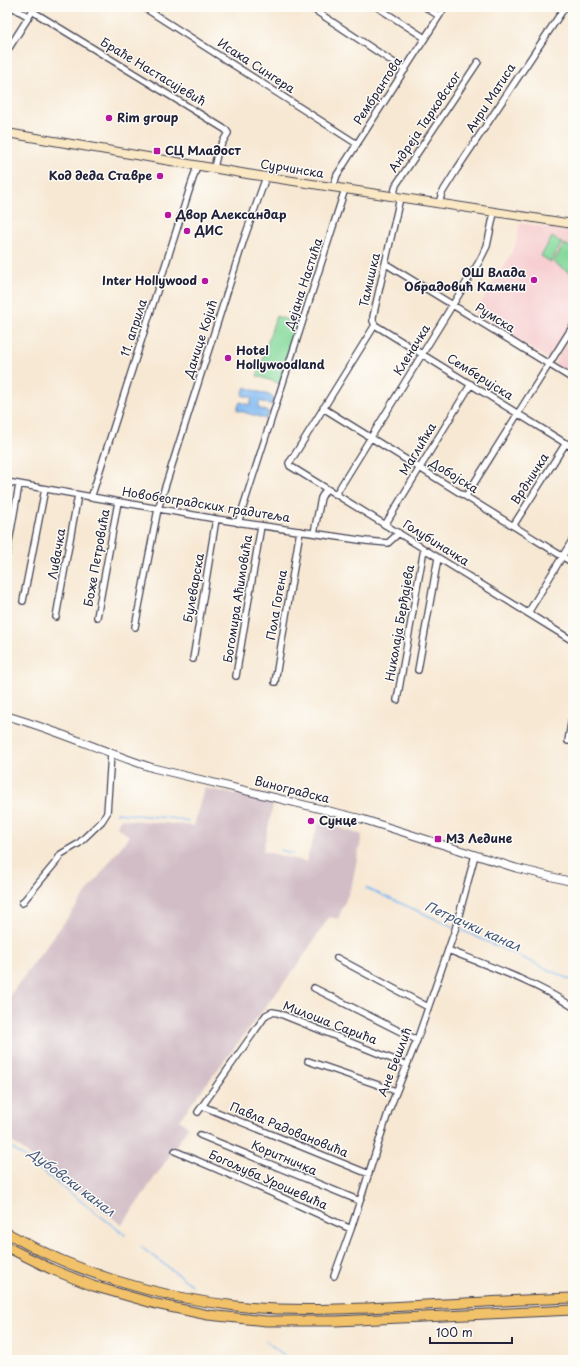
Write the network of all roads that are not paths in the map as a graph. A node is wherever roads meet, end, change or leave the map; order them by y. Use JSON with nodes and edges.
{"nodes":[{"id":1,"x":12,"y":7,"type":"edge"},
{"id":2,"x":143,"y":7,"type":"edge"},
{"id":3,"x":310,"y":7,"type":"edge"},
{"id":4,"x":377,"y":7,"type":"edge"},
{"id":5,"x":425,"y":7,"type":"edge"},
{"id":6,"x":445,"y":7,"type":"edge"},
{"id":7,"x":565,"y":7,"type":"edge"},
{"id":8,"x":34,"y":9,"type":"edge"},
{"id":9,"x":439,"y":16,"type":"junction"},
{"id":10,"x":29,"y":17,"type":"junction"},
{"id":11,"x":425,"y":38,"type":"junction"},
{"id":12,"x":7,"y":51,"type":"edge"},
{"id":13,"x":478,"y":62,"type":"dead end"},
{"id":14,"x":405,"y":70,"type":"junction"},
{"id":15,"x":7,"y":133,"type":"edge"},
{"id":16,"x":357,"y":144,"type":"junction"},
{"id":17,"x":197,"y":166,"type":"junction"},
{"id":18,"x":214,"y":168,"type":"junction"},
{"id":19,"x":266,"y":177,"type":"junction"},
{"id":20,"x":333,"y":188,"type":"junction"},
{"id":21,"x":345,"y":189,"type":"junction"},
{"id":22,"x":396,"y":197,"type":"junction"},
{"id":23,"x":439,"y":204,"type":"junction"},
{"id":24,"x":494,"y":213,"type":"junction"},
{"id":25,"x":573,"y":224,"type":"edge"},
{"id":26,"x":386,"y":264,"type":"junction"},
{"id":27,"x":453,"y":305,"type":"junction"},
{"id":28,"x":375,"y":325,"type":"junction"},
{"id":29,"x":573,"y":326,"type":"edge"},
{"id":30,"x":422,"y":354,"type":"junction"},
{"id":31,"x":549,"y":364,"type":"junction"},
{"id":32,"x":573,"y":380,"type":"edge"},
{"id":33,"x":471,"y":384,"type":"junction"},
{"id":34,"x":323,"y":408,"type":"junction"},
{"id":35,"x":518,"y":413,"type":"junction"},
{"id":36,"x":371,"y":437,"type":"junction"},
{"id":37,"x":566,"y":443,"type":"junction"},
{"id":38,"x":573,"y":448,"type":"edge"},
{"id":39,"x":289,"y":463,"type":"joint"},
{"id":40,"x":419,"y":467,"type":"junction"},
{"id":41,"x":7,"y":482,"type":"edge"},
{"id":42,"x":19,"y":485,"type":"junction"},
{"id":43,"x":44,"y":489,"type":"junction"},
{"id":44,"x":326,"y":489,"type":"junction"},
{"id":45,"x":336,"y":494,"type":"junction"},
{"id":46,"x":78,"y":495,"type":"junction"},
{"id":47,"x":466,"y":496,"type":"junction"},
{"id":48,"x":90,"y":498,"type":"junction"},
{"id":49,"x":118,"y":502,"type":"junction"},
{"id":50,"x":158,"y":509,"type":"junction"},
{"id":51,"x":216,"y":520,"type":"junction"},
{"id":52,"x":238,"y":523,"type":"junction"},
{"id":53,"x":384,"y":525,"type":"junction"},
{"id":54,"x":261,"y":526,"type":"junction"},
{"id":55,"x":513,"y":526,"type":"junction"},
{"id":56,"x":300,"y":531,"type":"junction"},
{"id":57,"x":314,"y":533,"type":"junction"},
{"id":58,"x":399,"y":533,"type":"junction"},
{"id":59,"x":573,"y":539,"type":"edge"},
{"id":60,"x":424,"y":549,"type":"junction"},
{"id":61,"x":7,"y":553,"type":"edge"},
{"id":62,"x":562,"y":556,"type":"junction"},
{"id":63,"x":438,"y":558,"type":"junction"},
{"id":64,"x":573,"y":563,"type":"edge"},
{"id":65,"x":23,"y":601,"type":"dead end"},
{"id":66,"x":528,"y":613,"type":"junction"},
{"id":67,"x":56,"y":617,"type":"dead end"},
{"id":68,"x":97,"y":617,"type":"dead end"},
{"id":69,"x":135,"y":628,"type":"dead end"},
{"id":70,"x":573,"y":641,"type":"edge"},
{"id":71,"x":192,"y":660,"type":"dead end"},
{"id":72,"x":418,"y":670,"type":"dead end"},
{"id":73,"x":236,"y":676,"type":"dead end"},
{"id":74,"x":275,"y":682,"type":"dead end"},
{"id":75,"x":398,"y":700,"type":"dead end"},
{"id":76,"x":573,"y":712,"type":"edge"},
{"id":77,"x":7,"y":716,"type":"edge"},
{"id":78,"x":568,"y":741,"type":"dead end"},
{"id":79,"x":112,"y":754,"type":"junction"},
{"id":80,"x":475,"y":855,"type":"junction"},
{"id":81,"x":573,"y":882,"type":"edge"},
{"id":82,"x":22,"y":903,"type":"dead end"},
{"id":83,"x":448,"y":950,"type":"junction"},
{"id":84,"x":337,"y":958,"type":"dead end"},
{"id":85,"x":314,"y":988,"type":"dead end"},
{"id":86,"x":428,"y":1007,"type":"junction"},
{"id":87,"x":573,"y":1008,"type":"edge"},
{"id":88,"x":417,"y":1040,"type":"junction"},
{"id":89,"x":308,"y":1061,"type":"dead end"},
{"id":90,"x":407,"y":1065,"type":"junction"},
{"id":91,"x":396,"y":1092,"type":"junction"},
{"id":92,"x":202,"y":1106,"type":"junction"},
{"id":93,"x":198,"y":1112,"type":"dead end"},
{"id":94,"x":200,"y":1135,"type":"dead end"},
{"id":95,"x":175,"y":1151,"type":"dead end"},
{"id":96,"x":369,"y":1174,"type":"junction"},
{"id":97,"x":360,"y":1201,"type":"junction"},
{"id":98,"x":351,"y":1229,"type":"junction"},
{"id":99,"x":7,"y":1233,"type":"edge"},
{"id":100,"x":7,"y":1247,"type":"edge"},
{"id":101,"x":334,"y":1276,"type":"dead end"},
{"id":102,"x":573,"y":1298,"type":"edge"},
{"id":103,"x":573,"y":1310,"type":"edge"}],
"edges":[{"from":1,"to":10,"type":"street"},
{"from":2,"to":16,"type":"street","name":"Исака Сингера"},
{"from":3,"to":14,"type":"street"},
{"from":4,"to":11,"type":"street"},
{"from":5,"to":9,"type":"street"},
{"from":6,"to":9,"type":"street","name":"Рембрантова"},
{"from":7,"to":23,"type":"street","name":"Анри Матиса"},
{"from":8,"to":10,"type":"street"},
{"from":8,"to":18,"type":"street","name":"Браће Настасијевић"},
{"from":9,"to":11,"type":"street","name":"Рембрантова"},
{"from":10,"to":12,"type":"street"},
{"from":11,"to":14,"type":"street","name":"Рембрантова"},
{"from":13,"to":22,"type":"street","name":"Андреја Тарковског"},
{"from":14,"to":16,"type":"street","name":"Рембрантова"},
{"from":15,"to":17,"type":"main road","name":"Сурчинска"},
{"from":16,"to":20,"type":"street","name":"Рембрантова"},
{"from":17,"to":18,"type":"main road","name":"Сурчинска"},
{"from":17,"to":48,"type":"street","name":"11. априла"},
{"from":18,"to":19,"type":"main road","name":"Сурчинска"},
{"from":19,"to":20,"type":"main road","name":"Сурчинска"},
{"from":19,"to":50,"type":"street","name":"Данице Којић"},
{"from":20,"to":21,"type":"main road","name":"Сурчинска"},
{"from":21,"to":22,"type":"main road","name":"Сурчинска"},
{"from":21,"to":52,"type":"street","name":"Дејана Настића"},
{"from":22,"to":23,"type":"main road","name":"Сурчинска"},
{"from":22,"to":26,"type":"street","name":"Тамишка"},
{"from":23,"to":24,"type":"main road","name":"Сурчинска"},
{"from":24,"to":25,"type":"main road","name":"Сурчинска"},
{"from":24,"to":27,"type":"street","name":"Кленачка"},
{"from":26,"to":27,"type":"street","name":"Румска"},
{"from":26,"to":28,"type":"street","name":"Тамишка"},
{"from":27,"to":30,"type":"street","name":"Кленачка"},
{"from":27,"to":31,"type":"street","name":"Румска"},
{"from":28,"to":30,"type":"street","name":"Семберијска"},
{"from":28,"to":34,"type":"street","name":"Тамишка"},
{"from":29,"to":31,"type":"street"},
{"from":30,"to":33,"type":"street","name":"Семберијска"},
{"from":30,"to":36,"type":"street","name":"Кленачка"},
{"from":31,"to":32,"type":"street","name":"Румска"},
{"from":31,"to":35,"type":"street"},
{"from":33,"to":35,"type":"street","name":"Семберијска"},
{"from":33,"to":40,"type":"street","name":"Маглићка"},
{"from":34,"to":36,"type":"street","name":"Добојска"},
{"from":34,"to":39,"type":"street","name":"Тамишка"},
{"from":35,"to":37,"type":"street","name":"Семберијска"},
{"from":35,"to":47,"type":"street"},
{"from":36,"to":40,"type":"street","name":"Добојска"},
{"from":36,"to":45,"type":"street","name":"Кленачка"},
{"from":37,"to":38,"type":"street","name":"Семберијска"},
{"from":37,"to":55,"type":"street","name":"Врдничка"},
{"from":39,"to":44,"type":"street","name":"Голубиначка"},
{"from":40,"to":47,"type":"street","name":"Добојска"},
{"from":40,"to":53,"type":"street","name":"Маглићка"},
{"from":41,"to":42,"type":"street","name":"Новобеоградских градитеља"},
{"from":42,"to":43,"type":"street","name":"Новобеоградских градитеља"},
{"from":42,"to":61,"type":"street"},
{"from":43,"to":46,"type":"street","name":"Новобеоградских градитеља"},
{"from":43,"to":65,"type":"street"},
{"from":44,"to":45,"type":"street","name":"Голубиначка"},
{"from":44,"to":57,"type":"street"},
{"from":45,"to":53,"type":"street","name":"Голубиначка"},
{"from":46,"to":48,"type":"street","name":"Новобеоградских градитеља"},
{"from":46,"to":67,"type":"street","name":"Ливачка"},
{"from":47,"to":55,"type":"street","name":"Добојска"},
{"from":48,"to":49,"type":"street","name":"Новобеоградских градитеља"},
{"from":49,"to":50,"type":"street","name":"Новобеоградских градитеља"},
{"from":49,"to":68,"type":"street","name":"Боже Петровића"},
{"from":50,"to":51,"type":"street","name":"Новобеоградских градитеља"},
{"from":50,"to":69,"type":"street","name":"Данице Којић"},
{"from":51,"to":52,"type":"street","name":"Новобеоградских градитеља"},
{"from":51,"to":71,"type":"street","name":"Булеварска"},
{"from":52,"to":54,"type":"street","name":"Новобеоградских градитеља"},
{"from":53,"to":58,"type":"street","name":"Голубиначка"},
{"from":54,"to":56,"type":"street","name":"Новобеоградских градитеља"},
{"from":54,"to":73,"type":"street","name":"Богомира Аћимовића"},
{"from":55,"to":62,"type":"street","name":"Добојска"},
{"from":56,"to":57,"type":"street","name":"Новобеоградских градитеља"},
{"from":56,"to":74,"type":"street","name":"Пола Гогена"},
{"from":57,"to":58,"type":"street","name":"Новобеоградских градитеља"},
{"from":58,"to":60,"type":"street","name":"Голубиначка"},
{"from":59,"to":62,"type":"street"},
{"from":60,"to":63,"type":"street","name":"Голубиначка"},
{"from":60,"to":75,"type":"street","name":"Николаја Берђајева"},
{"from":62,"to":64,"type":"street","name":"Добојска"},
{"from":62,"to":66,"type":"street"},
{"from":63,"to":66,"type":"street","name":"Голубиначка"},
{"from":63,"to":72,"type":"street"},
{"from":66,"to":70,"type":"street","name":"Голубиначка"},
{"from":76,"to":78,"type":"street"},
{"from":77,"to":79,"type":"street","name":"Виноградска"},
{"from":79,"to":80,"type":"street","name":"Виноградска"},
{"from":79,"to":82,"type":"street"},
{"from":80,"to":81,"type":"street","name":"Виноградска"},
{"from":80,"to":83,"type":"street","name":"Ане Бешлић"},
{"from":83,"to":86,"type":"street","name":"Ане Бешлић"},
{"from":83,"to":87,"type":"street"},
{"from":84,"to":86,"type":"street"},
{"from":85,"to":88,"type":"street"},
{"from":86,"to":88,"type":"street","name":"Ане Бешлић"},
{"from":88,"to":90,"type":"street","name":"Ане Бешлић"},
{"from":89,"to":91,"type":"street"},
{"from":90,"to":91,"type":"street","name":"Ане Бешлић"},
{"from":90,"to":92,"type":"street","name":"Милоша Сарића"},
{"from":91,"to":96,"type":"street","name":"Ане Бешлић"},
{"from":92,"to":93,"type":"street","name":"Милоша Сарића"},
{"from":92,"to":96,"type":"street","name":"Павла Радовановића"},
{"from":94,"to":97,"type":"street","name":"Коритничка"},
{"from":95,"to":98,"type":"street","name":"Богољуба Урошевића"},
{"from":96,"to":97,"type":"street","name":"Ане Бешлић"},
{"from":97,"to":98,"type":"street","name":"Ане Бешлић"},
{"from":98,"to":101,"type":"street","name":"Ане Бешлић"},
{"from":99,"to":102,"type":"highway"},
{"from":100,"to":103,"type":"highway"}]}
